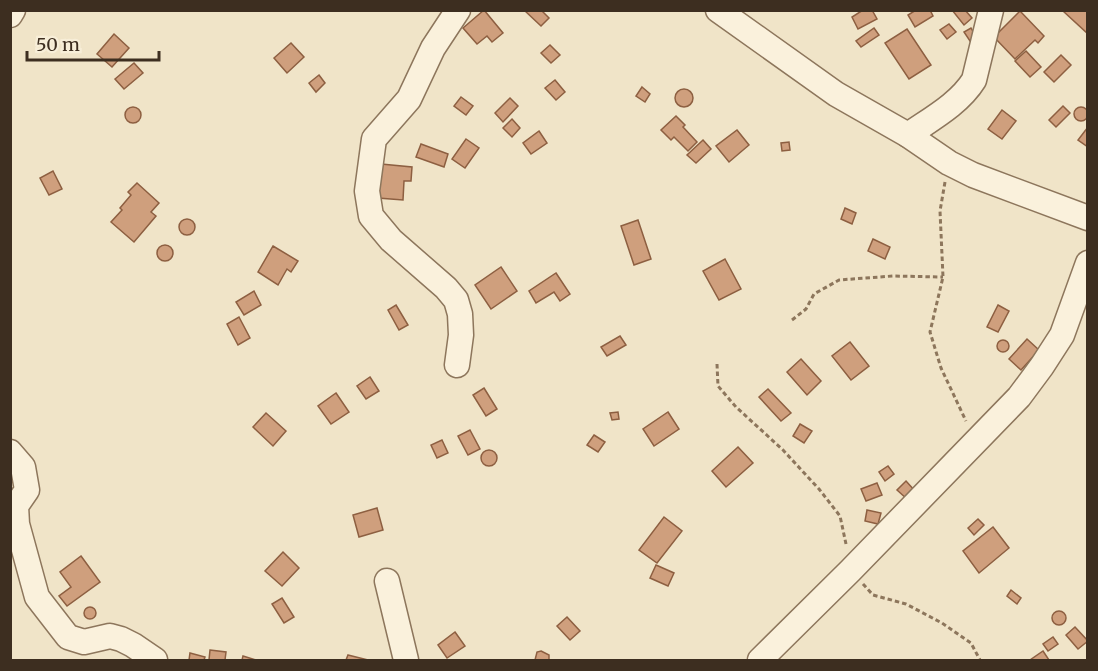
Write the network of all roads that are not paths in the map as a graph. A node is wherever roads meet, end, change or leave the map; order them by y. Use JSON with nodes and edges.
{"nodes":[{"id":1,"x":13,"y":10,"type":"edge"},
{"id":2,"x":458,"y":10,"type":"edge"},
{"id":3,"x":718,"y":10,"type":"edge"},
{"id":4,"x":991,"y":10,"type":"edge"},
{"id":5,"x":10,"y":15,"type":"edge"},
{"id":6,"x":908,"y":135,"type":"junction"},
{"id":7,"x":1088,"y":218,"type":"edge"},
{"id":8,"x":1088,"y":263,"type":"edge"},
{"id":9,"x":457,"y":365,"type":"dead end"},
{"id":10,"x":10,"y":452,"type":"edge"},
{"id":11,"x":387,"y":580,"type":"dead end"},
{"id":12,"x":155,"y":660,"type":"edge"},
{"id":13,"x":406,"y":660,"type":"edge"},
{"id":14,"x":760,"y":660,"type":"edge"}],
"edges":[{"from":1,"to":5,"type":"street"},
{"from":2,"to":9,"type":"street"},
{"from":3,"to":6,"type":"street"},
{"from":4,"to":6,"type":"street"},
{"from":6,"to":7,"type":"street"},
{"from":8,"to":14,"type":"street"},
{"from":10,"to":12,"type":"street"},
{"from":11,"to":13,"type":"street"}]}
